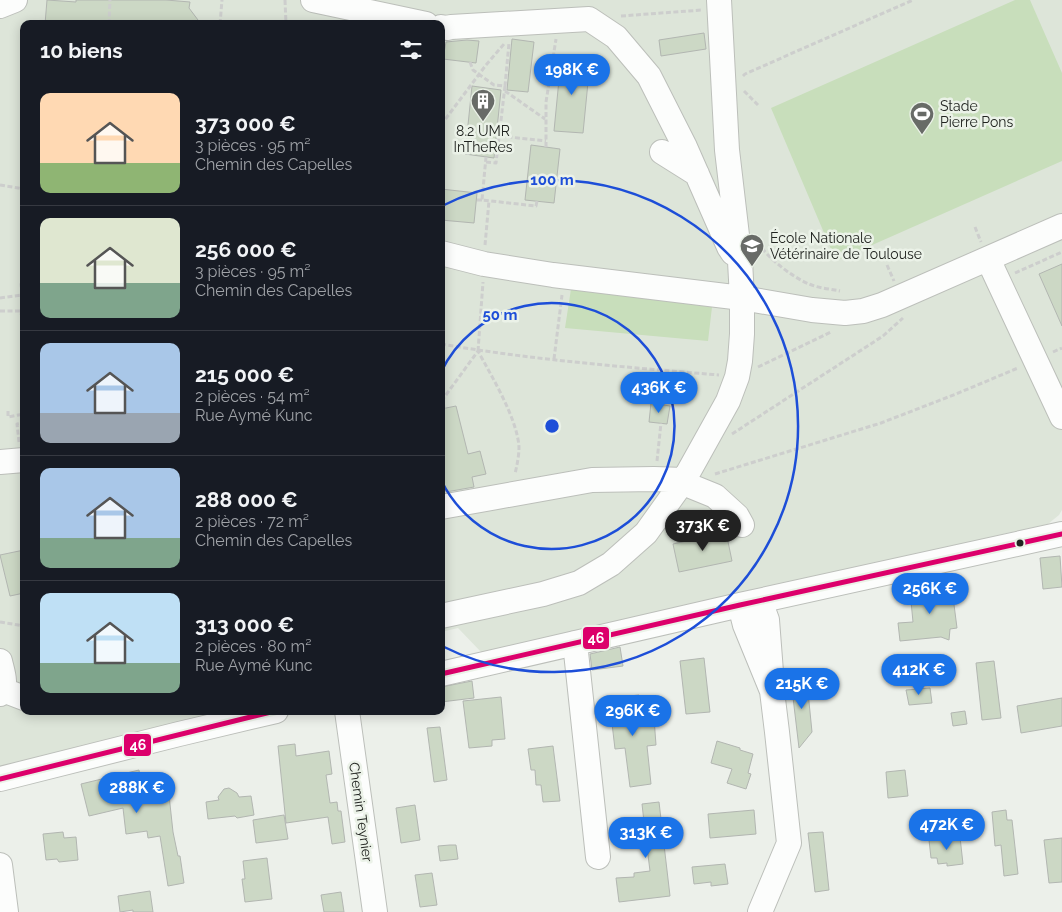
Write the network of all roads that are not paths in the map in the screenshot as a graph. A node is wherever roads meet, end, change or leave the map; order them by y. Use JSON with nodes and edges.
{"nodes":[{"id":1,"x":15,"y":0,"type":"edge"},
{"id":2,"x":313,"y":0,"type":"edge"},
{"id":3,"x":719,"y":4,"type":"edge"},
{"id":4,"x":0,"y":6,"type":"edge"},
{"id":5,"x":407,"y":20,"type":"edge"},
{"id":6,"x":445,"y":28,"type":"edge"},
{"id":7,"x":662,"y":152,"type":"dead end"},
{"id":8,"x":697,"y":174,"type":"junction"},
{"id":9,"x":1062,"y":226,"type":"edge"},
{"id":10,"x":445,"y":254,"type":"edge"},
{"id":11,"x":988,"y":259,"type":"junction"},
{"id":12,"x":740,"y":261,"type":"junction"},
{"id":13,"x":742,"y":298,"type":"junction"},
{"id":14,"x":1062,"y":417,"type":"edge"},
{"id":15,"x":20,"y":460,"type":"edge"},
{"id":16,"x":0,"y":462,"type":"edge"},
{"id":17,"x":684,"y":480,"type":"junction"},
{"id":18,"x":445,"y":506,"type":"edge"},
{"id":19,"x":742,"y":525,"type":"dead end"},
{"id":20,"x":1062,"y":534,"type":"edge"},
{"id":21,"x":750,"y":603,"type":"junction"},
{"id":22,"x":445,"y":615,"type":"edge"},
{"id":23,"x":575,"y":643,"type":"junction"},
{"id":24,"x":0,"y":661,"type":"edge"},
{"id":25,"x":445,"y":673,"type":"edge"},
{"id":26,"x":9,"y":694,"type":"edge"},
{"id":27,"x":259,"y":715,"type":"edge"},
{"id":28,"x":349,"y":715,"type":"edge"},
{"id":29,"x":777,"y":732,"type":"junction"},
{"id":30,"x":0,"y":779,"type":"edge"},
{"id":31,"x":598,"y":857,"type":"dead end"},
{"id":32,"x":0,"y":867,"type":"edge"},
{"id":33,"x":6,"y":912,"type":"edge"},
{"id":34,"x":375,"y":912,"type":"edge"},
{"id":35,"x":760,"y":912,"type":"edge"}],
"edges":[{"from":1,"to":4,"type":"street"},
{"from":2,"to":5,"type":"street"},
{"from":3,"to":12,"type":"street"},
{"from":6,"to":8,"type":"street"},
{"from":7,"to":8,"type":"street"},
{"from":8,"to":12,"type":"street"},
{"from":9,"to":11,"type":"street"},
{"from":10,"to":13,"type":"street"},
{"from":11,"to":13,"type":"street"},
{"from":11,"to":14,"type":"street"},
{"from":12,"to":13,"type":"street"},
{"from":13,"to":17,"type":"street"},
{"from":15,"to":16,"type":"street"},
{"from":17,"to":18,"type":"street"},
{"from":17,"to":19,"type":"street"},
{"from":17,"to":22,"type":"street"},
{"from":20,"to":21,"type":"street"},
{"from":21,"to":23,"type":"street"},
{"from":21,"to":29,"type":"street"},
{"from":21,"to":29,"type":"street"},
{"from":23,"to":25,"type":"street"},
{"from":23,"to":31,"type":"street"},
{"from":24,"to":26,"type":"street"},
{"from":27,"to":30,"type":"street"},
{"from":28,"to":34,"type":"street","name":"Chemin Teynier"},
{"from":29,"to":35,"type":"street"},
{"from":32,"to":33,"type":"street"}]}
